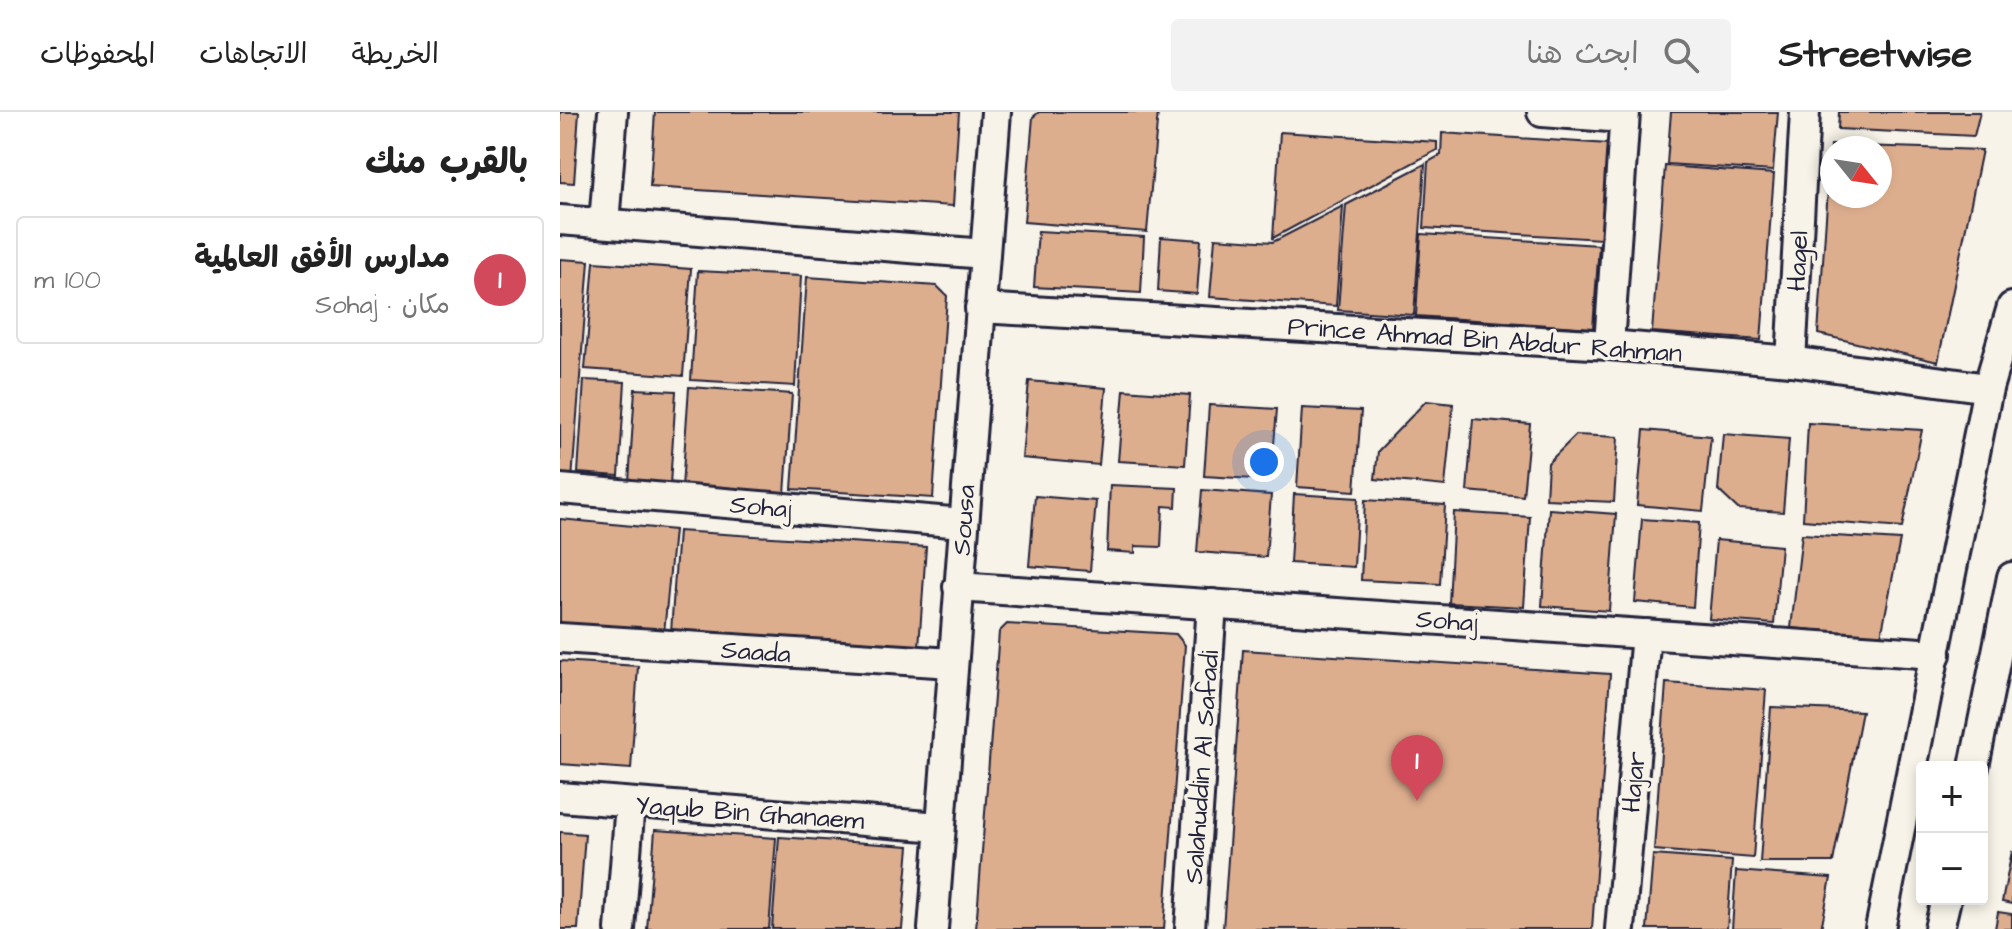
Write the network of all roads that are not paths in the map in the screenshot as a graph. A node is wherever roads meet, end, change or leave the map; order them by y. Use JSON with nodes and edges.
{"nodes":[{"id":1,"x":613,"y":112,"type":"edge"},
{"id":2,"x":996,"y":112,"type":"edge"},
{"id":3,"x":1542,"y":112,"type":"edge"},
{"id":4,"x":1805,"y":112,"type":"edge"},
{"id":5,"x":1624,"y":115,"type":"edge"},
{"id":6,"x":560,"y":220,"type":"edge"},
{"id":7,"x":604,"y":223,"type":"junction"},
{"id":8,"x":985,"y":254,"type":"junction"},
{"id":9,"x":2012,"y":307,"type":"edge"},
{"id":10,"x":980,"y":308,"type":"junction"},
{"id":11,"x":1609,"y":345,"type":"junction"},
{"id":12,"x":1791,"y":361,"type":"junction"},
{"id":13,"x":1988,"y":388,"type":"junction"},
{"id":14,"x":560,"y":489,"type":"edge"},
{"id":15,"x":963,"y":523,"type":"junction"},
{"id":16,"x":2012,"y":577,"type":"edge"},
{"id":17,"x":958,"y":587,"type":"junction"},
{"id":18,"x":1212,"y":604,"type":"junction"},
{"id":19,"x":1646,"y":634,"type":"junction"},
{"id":20,"x":560,"y":638,"type":"edge"},
{"id":21,"x":1936,"y":654,"type":"junction"},
{"id":22,"x":952,"y":663,"type":"junction"},
{"id":23,"x":2002,"y":687,"type":"edge"},
{"id":24,"x":1976,"y":761,"type":"edge"},
{"id":25,"x":560,"y":797,"type":"edge"},
{"id":26,"x":630,"y":803,"type":"junction"},
{"id":27,"x":940,"y":827,"type":"junction"},
{"id":28,"x":1945,"y":905,"type":"edge"},
{"id":29,"x":620,"y":929,"type":"edge"},
{"id":30,"x":933,"y":929,"type":"edge"},
{"id":31,"x":1190,"y":929,"type":"edge"},
{"id":32,"x":1620,"y":929,"type":"edge"},
{"id":33,"x":1880,"y":929,"type":"edge"},
{"id":34,"x":1939,"y":929,"type":"edge"}],
"edges":[{"from":1,"to":7,"type":"street"},
{"from":2,"to":8,"type":"street","name":"Sousa"},
{"from":3,"to":5,"type":"street"},
{"from":4,"to":12,"type":"street","name":"Hagel"},
{"from":5,"to":11,"type":"street"},
{"from":6,"to":7,"type":"street"},
{"from":7,"to":8,"type":"street"},
{"from":8,"to":10,"type":"street","name":"Sousa"},
{"from":9,"to":13,"type":"street"},
{"from":10,"to":11,"type":"street","name":"Prince Ahmad Bin Abdur Rahman"},
{"from":10,"to":15,"type":"street","name":"Sousa"},
{"from":11,"to":12,"type":"street","name":"Prince Ahmad Bin Abdur Rahman"},
{"from":12,"to":13,"type":"street","name":"Prince Ahmad Bin Abdur Rahman"},
{"from":13,"to":21,"type":"street"},
{"from":14,"to":15,"type":"street","name":"Sohaj"},
{"from":15,"to":17,"type":"street","name":"Sousa"},
{"from":16,"to":23,"type":"street"},
{"from":17,"to":18,"type":"street","name":"Sohaj"},
{"from":17,"to":22,"type":"street","name":"Sousa"},
{"from":18,"to":19,"type":"street","name":"Sohaj"},
{"from":18,"to":31,"type":"street","name":"Salahuddin Al Safadi"},
{"from":19,"to":21,"type":"street","name":"Sohaj"},
{"from":19,"to":32,"type":"street","name":"Hajar"},
{"from":20,"to":22,"type":"street","name":"Saada"},
{"from":21,"to":33,"type":"street"},
{"from":22,"to":27,"type":"street","name":"Sousa"},
{"from":23,"to":24,"type":"street"},
{"from":25,"to":26,"type":"street","name":"Yaqub Bin Ghanaem"},
{"from":26,"to":27,"type":"street","name":"Yaqub Bin Ghanaem"},
{"from":26,"to":29,"type":"street"},
{"from":27,"to":30,"type":"street","name":"Sousa"},
{"from":28,"to":34,"type":"street"}]}
